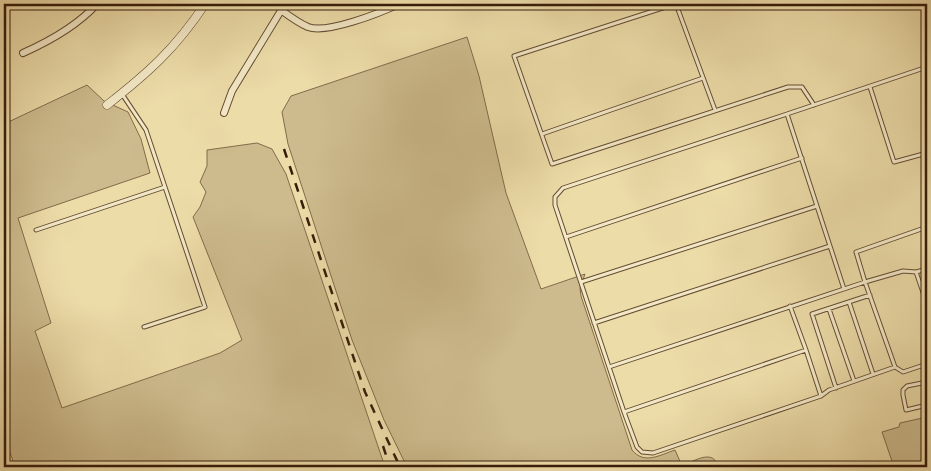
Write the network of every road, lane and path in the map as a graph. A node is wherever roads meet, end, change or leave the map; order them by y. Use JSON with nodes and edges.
{"nodes":[{"id":1,"x":97,"y":4,"type":"edge"},
{"id":2,"x":205,"y":4,"type":"edge"},
{"id":3,"x":285,"y":4,"type":"edge"},
{"id":4,"x":399,"y":4,"type":"edge"},
{"id":5,"x":676,"y":4,"type":"edge"},
{"id":6,"x":281,"y":10,"type":"junction"},
{"id":7,"x":23,"y":53,"type":"dead end"},
{"id":8,"x":927,"y":67,"type":"edge"},
{"id":9,"x":703,"y":78,"type":"junction"},
{"id":10,"x":870,"y":87,"type":"junction"},
{"id":11,"x":122,"y":94,"type":"junction"},
{"id":12,"x":107,"y":105,"type":"dead end"},
{"id":13,"x":814,"y":105,"type":"junction"},
{"id":14,"x":715,"y":110,"type":"junction"},
{"id":15,"x":224,"y":113,"type":"dead end"},
{"id":16,"x":787,"y":114,"type":"junction"},
{"id":17,"x":542,"y":134,"type":"junction"},
{"id":18,"x":927,"y":153,"type":"edge"},
{"id":19,"x":802,"y":158,"type":"junction"},
{"id":20,"x":165,"y":187,"type":"junction"},
{"id":21,"x":817,"y":206,"type":"junction"},
{"id":22,"x":927,"y":226,"type":"edge"},
{"id":23,"x":36,"y":230,"type":"dead end"},
{"id":24,"x":566,"y":237,"type":"junction"},
{"id":25,"x":830,"y":246,"type":"junction"},
{"id":26,"x":927,"y":269,"type":"edge"},
{"id":27,"x":916,"y":272,"type":"junction"},
{"id":28,"x":581,"y":282,"type":"junction"},
{"id":29,"x":865,"y":282,"type":"junction"},
{"id":30,"x":844,"y":289,"type":"junction"},
{"id":31,"x":870,"y":295,"type":"junction"},
{"id":32,"x":848,"y":302,"type":"junction"},
{"id":33,"x":927,"y":304,"type":"edge"},
{"id":34,"x":790,"y":306,"type":"junction"},
{"id":35,"x":829,"y":309,"type":"junction"},
{"id":36,"x":594,"y":323,"type":"junction"},
{"id":37,"x":144,"y":327,"type":"dead end"},
{"id":38,"x":806,"y":350,"type":"junction"},
{"id":39,"x":927,"y":364,"type":"edge"},
{"id":40,"x":609,"y":366,"type":"junction"},
{"id":41,"x":895,"y":367,"type":"junction"},
{"id":42,"x":873,"y":374,"type":"junction"},
{"id":43,"x":854,"y":381,"type":"junction"},
{"id":44,"x":927,"y":382,"type":"edge"},
{"id":45,"x":836,"y":388,"type":"junction"},
{"id":46,"x":821,"y":396,"type":"junction"},
{"id":47,"x":927,"y":405,"type":"edge"},
{"id":48,"x":624,"y":412,"type":"junction"}],
"edges":[{"from":1,"to":7,"type":"street"},
{"from":2,"to":11,"type":"street"},
{"from":3,"to":6,"type":"street"},
{"from":4,"to":6,"type":"street"},
{"from":5,"to":9,"type":"lane"},
{"from":5,"to":17,"type":"lane"},
{"from":6,"to":15,"type":"street"},
{"from":8,"to":10,"type":"lane"},
{"from":9,"to":14,"type":"lane"},
{"from":9,"to":17,"type":"lane"},
{"from":10,"to":13,"type":"lane"},
{"from":10,"to":18,"type":"lane"},
{"from":11,"to":12,"type":"street"},
{"from":11,"to":20,"type":"lane"},
{"from":13,"to":14,"type":"lane"},
{"from":13,"to":16,"type":"lane"},
{"from":14,"to":17,"type":"lane"},
{"from":16,"to":19,"type":"lane"},
{"from":16,"to":24,"type":"lane"},
{"from":19,"to":21,"type":"lane"},
{"from":19,"to":24,"type":"lane"},
{"from":20,"to":23,"type":"lane"},
{"from":20,"to":37,"type":"lane"},
{"from":21,"to":25,"type":"lane"},
{"from":21,"to":28,"type":"lane"},
{"from":22,"to":29,"type":"lane"},
{"from":24,"to":28,"type":"lane"},
{"from":25,"to":30,"type":"lane"},
{"from":25,"to":36,"type":"lane"},
{"from":26,"to":27,"type":"lane"},
{"from":27,"to":29,"type":"lane"},
{"from":27,"to":33,"type":"lane"},
{"from":28,"to":36,"type":"lane"},
{"from":29,"to":30,"type":"lane"},
{"from":29,"to":31,"type":"lane"},
{"from":30,"to":34,"type":"lane"},
{"from":31,"to":32,"type":"lane"},
{"from":31,"to":41,"type":"lane"},
{"from":32,"to":35,"type":"lane"},
{"from":32,"to":42,"type":"lane"},
{"from":34,"to":38,"type":"lane"},
{"from":34,"to":40,"type":"lane"},
{"from":35,"to":43,"type":"lane"},
{"from":35,"to":45,"type":"lane"},
{"from":36,"to":40,"type":"lane"},
{"from":38,"to":46,"type":"lane"},
{"from":38,"to":48,"type":"lane"},
{"from":39,"to":41,"type":"lane"},
{"from":40,"to":48,"type":"lane"},
{"from":41,"to":42,"type":"lane"},
{"from":42,"to":43,"type":"lane"},
{"from":43,"to":45,"type":"lane"},
{"from":44,"to":47,"type":"lane"},
{"from":45,"to":46,"type":"lane"},
{"from":46,"to":48,"type":"lane"}]}
